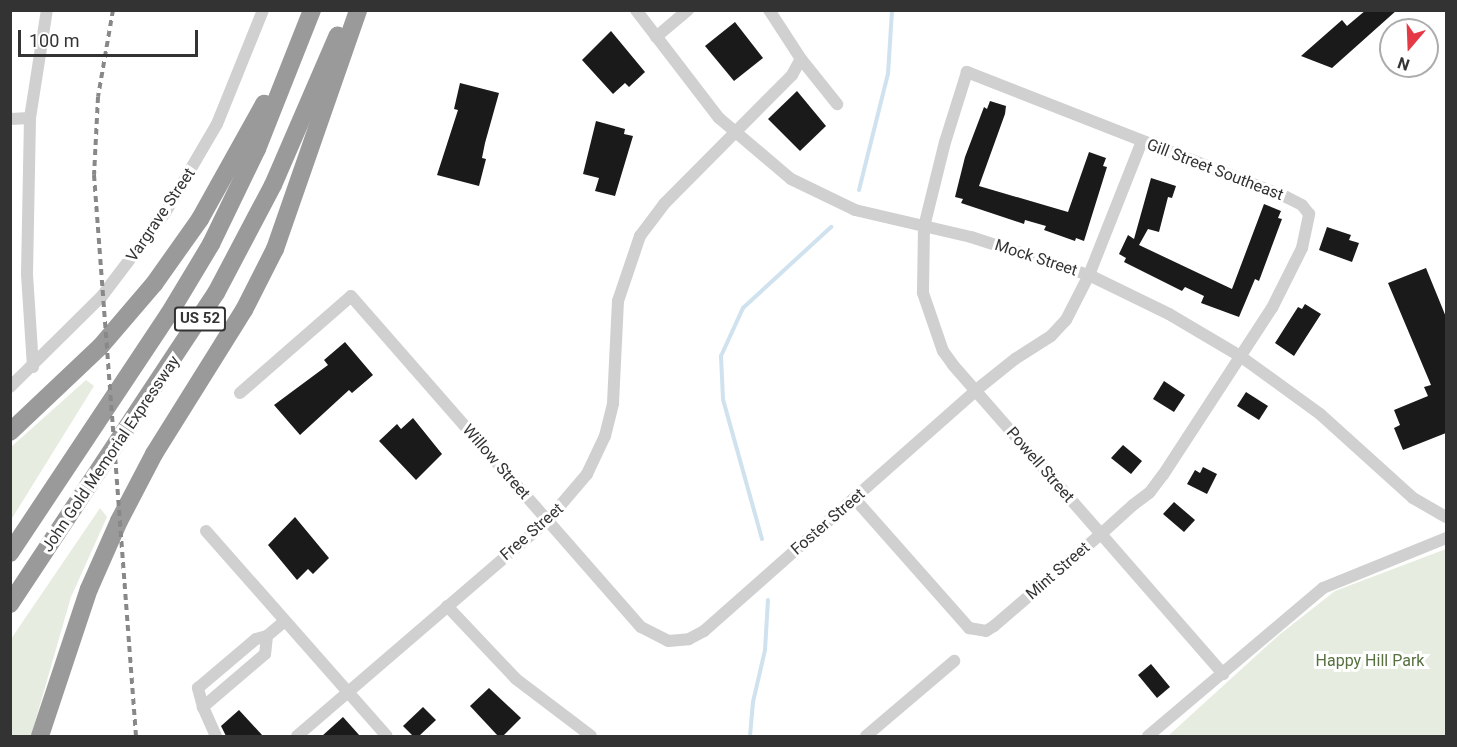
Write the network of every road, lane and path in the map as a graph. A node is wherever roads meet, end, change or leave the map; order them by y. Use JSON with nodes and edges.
{"nodes":[{"id":1,"x":47,"y":10,"type":"edge"},
{"id":2,"x":263,"y":10,"type":"edge"},
{"id":3,"x":348,"y":10,"type":"edge"},
{"id":4,"x":358,"y":10,"type":"edge"},
{"id":5,"x":636,"y":10,"type":"edge"},
{"id":6,"x":688,"y":10,"type":"edge"},
{"id":7,"x":769,"y":10,"type":"edge"},
{"id":8,"x":310,"y":14,"type":"edge"},
{"id":9,"x":656,"y":37,"type":"junction"},
{"id":10,"x":801,"y":59,"type":"junction"},
{"id":11,"x":968,"y":72,"type":"joint"},
{"id":12,"x":837,"y":104,"type":"dead end"},
{"id":13,"x":30,"y":118,"type":"junction"},
{"id":14,"x":10,"y":119,"type":"edge"},
{"id":15,"x":734,"y":134,"type":"junction"},
{"id":16,"x":1142,"y":141,"type":"junction"},
{"id":17,"x":924,"y":227,"type":"junction"},
{"id":18,"x":1089,"y":275,"type":"junction"},
{"id":19,"x":1240,"y":356,"type":"junction"},
{"id":20,"x":33,"y":367,"type":"junction"},
{"id":21,"x":10,"y":387,"type":"edge"},
{"id":22,"x":975,"y":391,"type":"junction"},
{"id":23,"x":240,"y":393,"type":"dead end"},
{"id":24,"x":10,"y":432,"type":"edge"},
{"id":25,"x":854,"y":498,"type":"junction"},
{"id":26,"x":1446,"y":517,"type":"edge"},
{"id":27,"x":547,"y":521,"type":"junction"},
{"id":28,"x":206,"y":531,"type":"dead end"},
{"id":29,"x":1101,"y":534,"type":"junction"},
{"id":30,"x":1446,"y":538,"type":"edge"},
{"id":31,"x":10,"y":553,"type":"edge"},
{"id":32,"x":10,"y":604,"type":"edge"},
{"id":33,"x":447,"y":606,"type":"junction"},
{"id":34,"x":285,"y":621,"type":"junction"},
{"id":35,"x":267,"y":636,"type":"junction"},
{"id":36,"x":675,"y":641,"type":"joint"},
{"id":37,"x":954,"y":661,"type":"dead end"},
{"id":38,"x":1223,"y":674,"type":"junction"},
{"id":39,"x":347,"y":691,"type":"junction"},
{"id":40,"x":203,"y":707,"type":"junction"},
{"id":41,"x":42,"y":734,"type":"edge"},
{"id":42,"x":874,"y":734,"type":"edge"},
{"id":43,"x":216,"y":736,"type":"edge"},
{"id":44,"x":297,"y":736,"type":"edge"},
{"id":45,"x":387,"y":736,"type":"edge"},
{"id":46,"x":591,"y":736,"type":"edge"},
{"id":47,"x":1148,"y":736,"type":"edge"}],
"edges":[{"from":1,"to":13,"type":"street"},
{"from":2,"to":20,"type":"street","name":"Vargrave Street"},
{"from":3,"to":32,"type":"highway","name":"John Gold Memorial Expressway","number":"US 52"},
{"from":4,"to":41,"type":"highway"},
{"from":5,"to":9,"type":"street","name":"Mock Street"},
{"from":6,"to":9,"type":"street"},
{"from":7,"to":10,"type":"street"},
{"from":8,"to":24,"type":"highway"},
{"from":8,"to":31,"type":"highway","name":"John Gold Memorial Expressway","number":"US 52"},
{"from":9,"to":15,"type":"street","name":"Mock Street"},
{"from":10,"to":12,"type":"street"},
{"from":10,"to":15,"type":"street","name":"Free Street"},
{"from":11,"to":16,"type":"street","name":"Gill Street Southeast"},
{"from":11,"to":17,"type":"street","name":"Powell Street"},
{"from":13,"to":14,"type":"street"},
{"from":13,"to":20,"type":"street"},
{"from":15,"to":17,"type":"street","name":"Mock Street"},
{"from":15,"to":27,"type":"street","name":"Free Street"},
{"from":16,"to":18,"type":"street","name":"Foster Street"},
{"from":16,"to":19,"type":"street","name":"Gill Street Southeast"},
{"from":17,"to":18,"type":"street","name":"Mock Street"},
{"from":17,"to":22,"type":"street","name":"Powell Street"},
{"from":18,"to":19,"type":"street","name":"Mock Street"},
{"from":18,"to":22,"type":"street","name":"Foster Street"},
{"from":19,"to":26,"type":"street","name":"Mock Street"},
{"from":19,"to":29,"type":"street","name":"Mint Street"},
{"from":20,"to":21,"type":"street","name":"Vargrave Street"},
{"from":22,"to":25,"type":"street","name":"Foster Street"},
{"from":22,"to":29,"type":"street","name":"Powell Street"},
{"from":23,"to":27,"type":"street","name":"Willow Street"},
{"from":25,"to":29,"type":"street","name":"Mint Street"},
{"from":25,"to":36,"type":"street","name":"Foster Street"},
{"from":27,"to":33,"type":"street","name":"Free Street"},
{"from":27,"to":36,"type":"street","name":"Willow Street"},
{"from":28,"to":34,"type":"street"},
{"from":29,"to":38,"type":"street","name":"Powell Street"},
{"from":30,"to":38,"type":"street"},
{"from":33,"to":39,"type":"street","name":"Free Street"},
{"from":33,"to":46,"type":"street"},
{"from":34,"to":35,"type":"street"},
{"from":34,"to":39,"type":"street"},
{"from":35,"to":40,"type":"street"},
{"from":35,"to":40,"type":"street"},
{"from":37,"to":42,"type":"street"},
{"from":38,"to":47,"type":"street"},
{"from":39,"to":44,"type":"street","name":"Free Street"},
{"from":39,"to":45,"type":"street"},
{"from":40,"to":43,"type":"street"}]}
